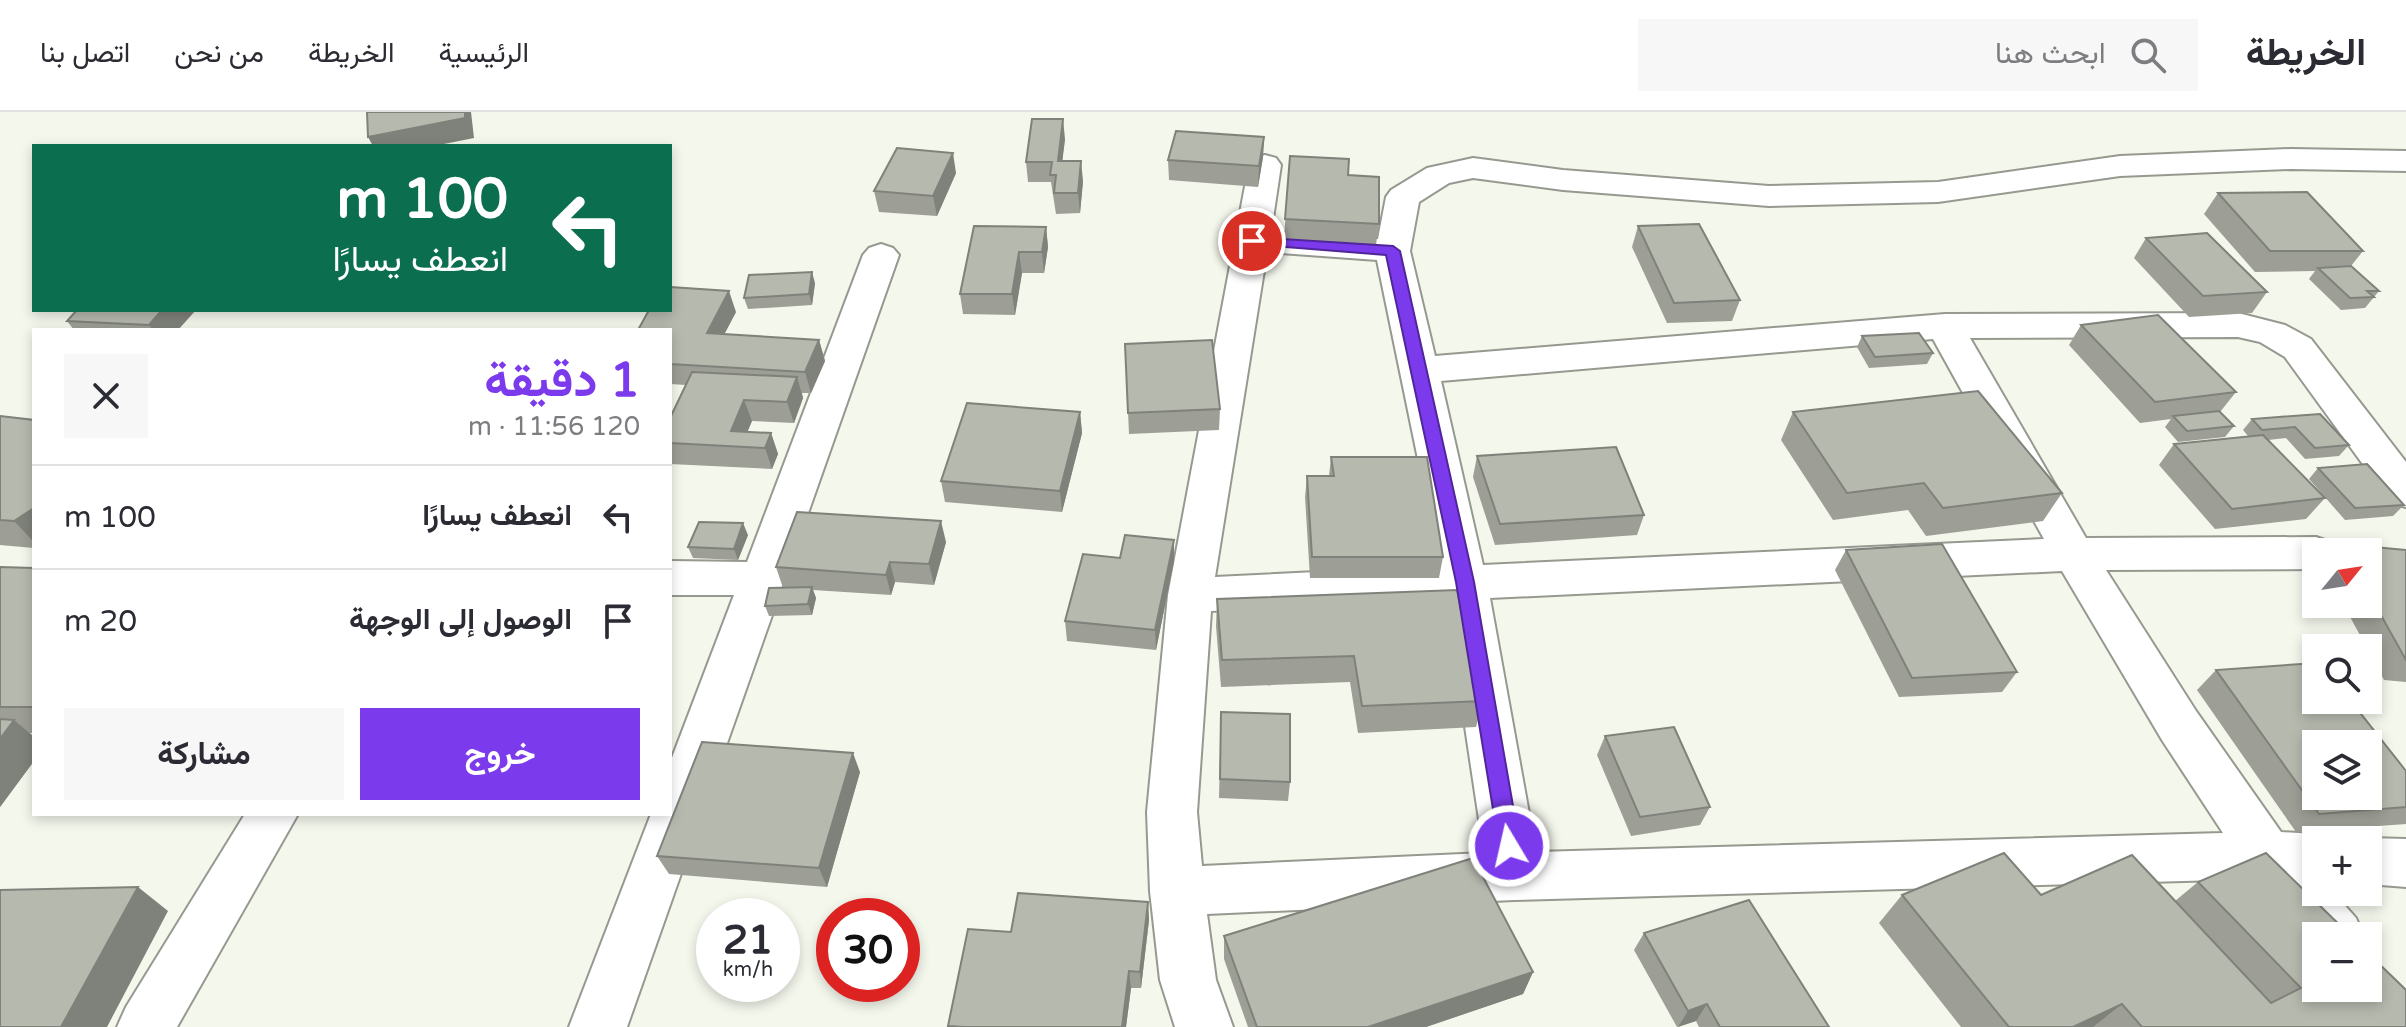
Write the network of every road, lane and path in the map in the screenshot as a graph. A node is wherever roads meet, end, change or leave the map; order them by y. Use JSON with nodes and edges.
{"nodes":[{"id":1,"x":2406,"y":161,"type":"edge"},
{"id":2,"x":1265,"y":165,"type":"edge"},
{"id":3,"x":1252,"y":241,"type":"junction"},
{"id":4,"x":1393,"y":251,"type":"junction"},
{"id":5,"x":881,"y":255,"type":"dead end"},
{"id":6,"x":1945,"y":326,"type":"junction"},
{"id":7,"x":1417,"y":370,"type":"junction"},
{"id":8,"x":2406,"y":492,"type":"edge"},
{"id":9,"x":2302,"y":553,"type":"edge"},
{"id":10,"x":2072,"y":554,"type":"junction"},
{"id":11,"x":672,"y":578,"type":"edge"},
{"id":12,"x":762,"y":579,"type":"junction"},
{"id":13,"x":1465,"y":582,"type":"junction"},
{"id":14,"x":1190,"y":595,"type":"junction"},
{"id":15,"x":272,"y":816,"type":"edge"},
{"id":16,"x":2292,"y":856,"type":"edge"},
{"id":17,"x":2382,"y":862,"type":"edge"},
{"id":18,"x":2406,"y":863,"type":"edge"},
{"id":19,"x":1514,"y":876,"type":"junction"},
{"id":20,"x":1177,"y":891,"type":"junction"},
{"id":21,"x":2329,"y":922,"type":"edge"},
{"id":22,"x":146,"y":1027,"type":"edge"},
{"id":23,"x":598,"y":1027,"type":"edge"},
{"id":24,"x":1204,"y":1027,"type":"edge"}],
"edges":[{"from":1,"to":4,"type":"street"},
{"from":2,"to":3,"type":"street"},
{"from":3,"to":4,"type":"street"},
{"from":3,"to":14,"type":"street"},
{"from":4,"to":7,"type":"street"},
{"from":5,"to":12,"type":"street"},
{"from":6,"to":7,"type":"street"},
{"from":6,"to":8,"type":"street"},
{"from":6,"to":10,"type":"street"},
{"from":7,"to":13,"type":"street"},
{"from":9,"to":10,"type":"street"},
{"from":10,"to":13,"type":"street"},
{"from":10,"to":16,"type":"street"},
{"from":11,"to":12,"type":"street"},
{"from":12,"to":23,"type":"street"},
{"from":13,"to":14,"type":"street"},
{"from":13,"to":19,"type":"street"},
{"from":14,"to":20,"type":"street"},
{"from":15,"to":22,"type":"street"},
{"from":16,"to":19,"type":"street"},
{"from":16,"to":21,"type":"street"},
{"from":17,"to":18,"type":"street"},
{"from":19,"to":20,"type":"street"},
{"from":20,"to":24,"type":"street"}]}
